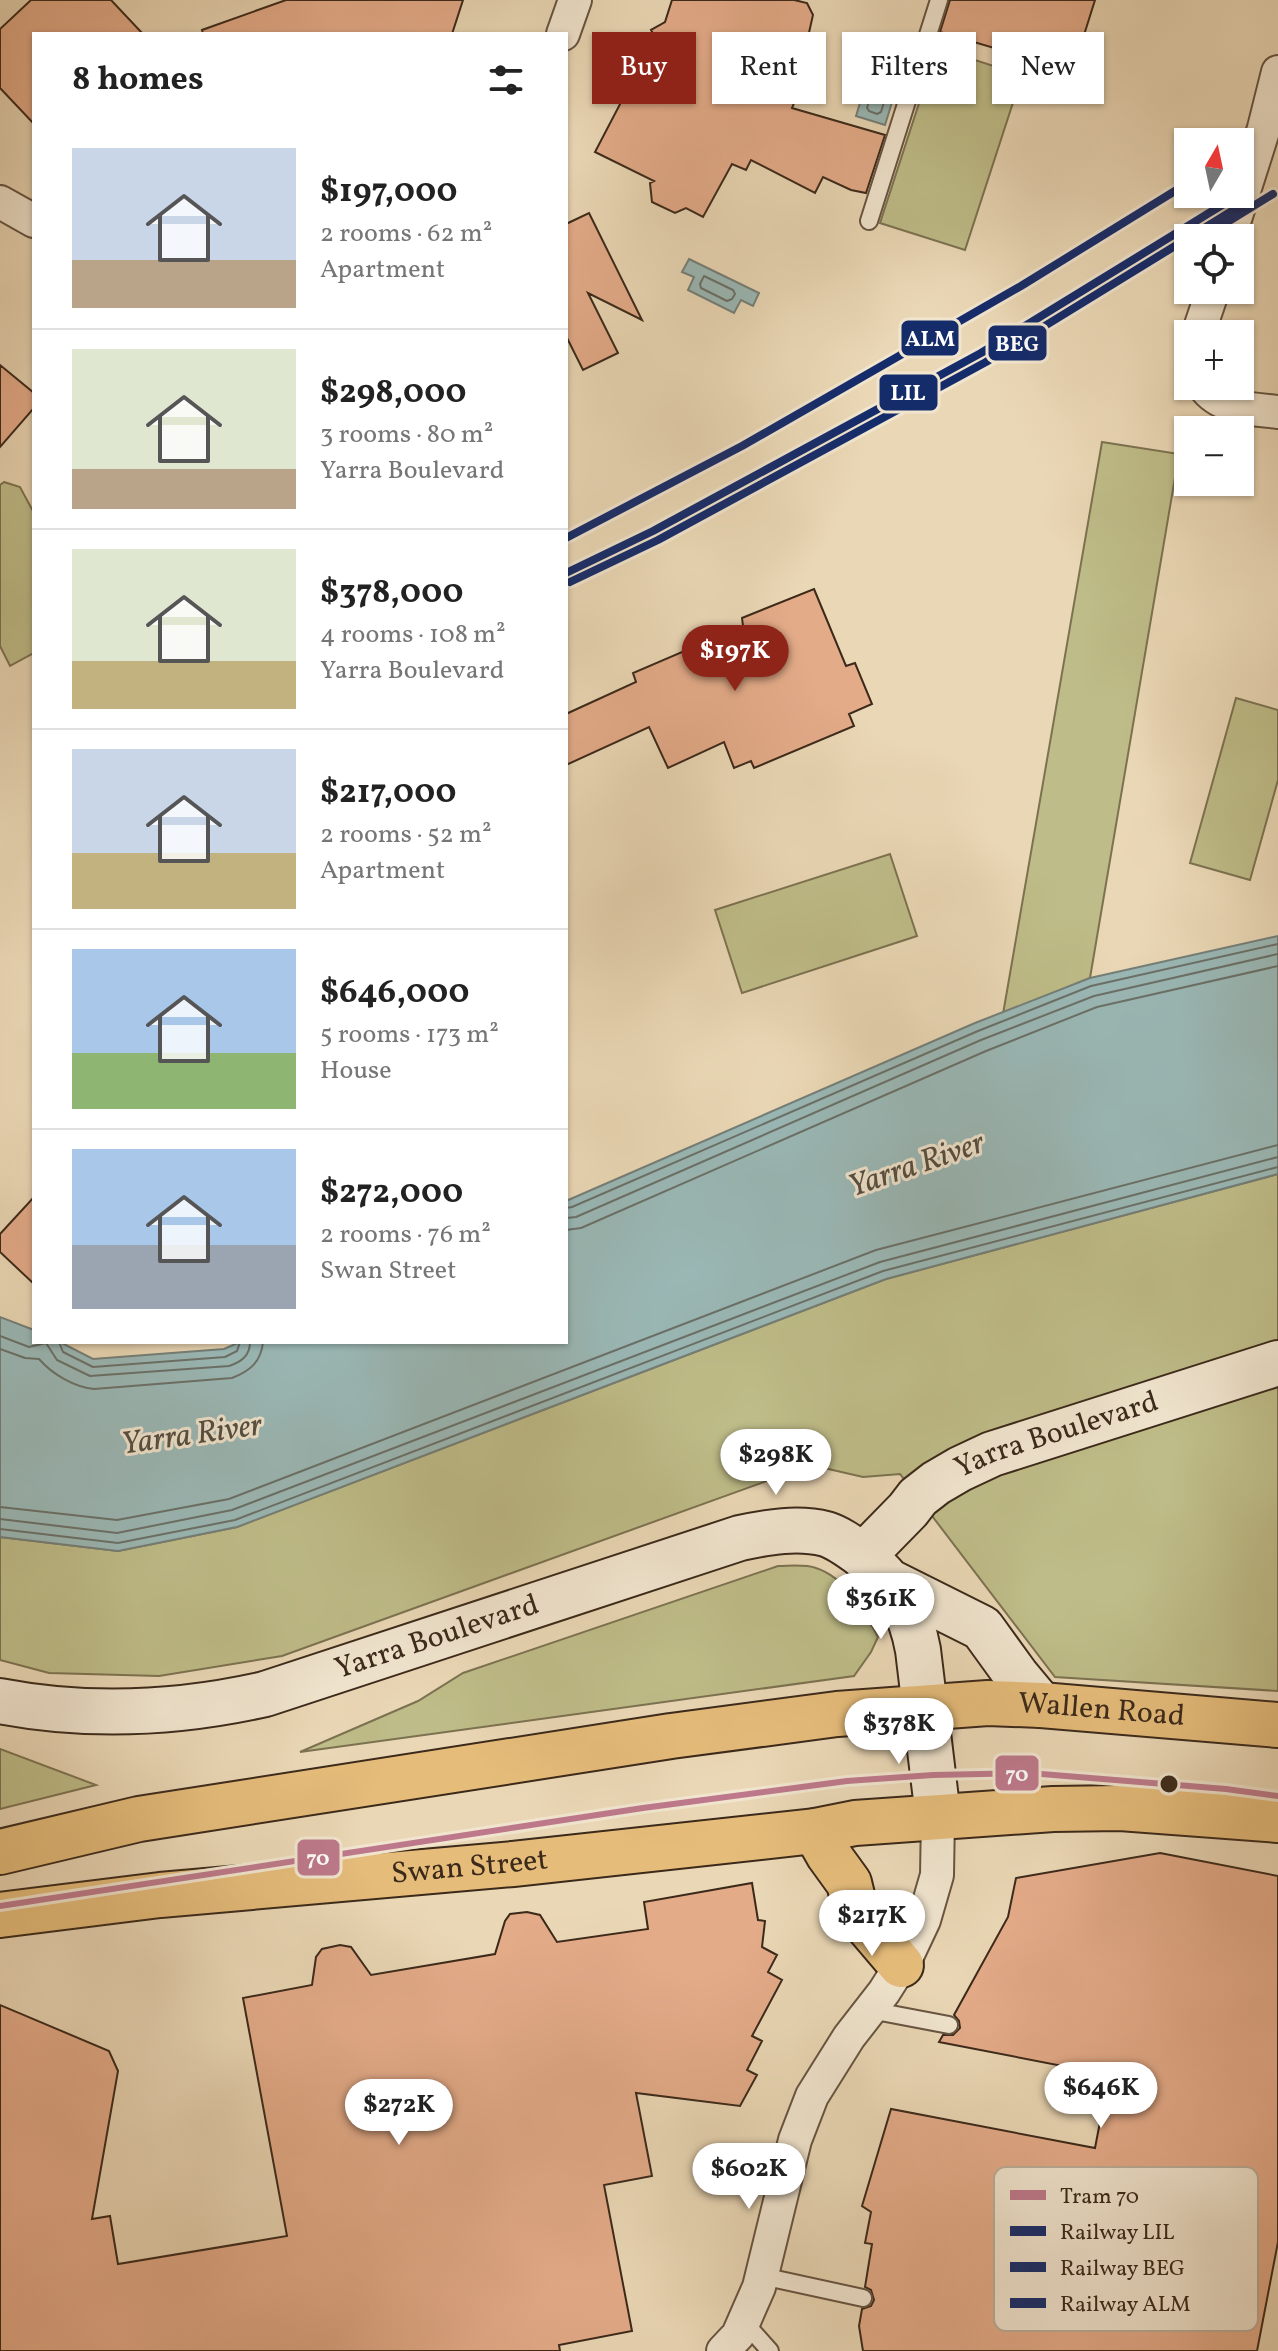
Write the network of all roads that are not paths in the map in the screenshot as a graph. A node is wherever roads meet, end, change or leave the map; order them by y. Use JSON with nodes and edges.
{"nodes":[{"id":1,"x":575,"y":0,"type":"edge"},
{"id":2,"x":939,"y":0,"type":"edge"},
{"id":3,"x":564,"y":32,"type":"edge"},
{"id":4,"x":1278,"y":72,"type":"edge"},
{"id":5,"x":0,"y":202,"type":"edge"},
{"id":6,"x":32,"y":220,"type":"edge"},
{"id":7,"x":869,"y":221,"type":"dead end"},
{"id":8,"x":1233,"y":224,"type":"edge"},
{"id":9,"x":1220,"y":400,"type":"edge"},
{"id":10,"x":1278,"y":412,"type":"edge"},
{"id":11,"x":1278,"y":1363,"type":"edge"},
{"id":12,"x":877,"y":1569,"type":"junction"},
{"id":13,"x":0,"y":1701,"type":"edge"},
{"id":14,"x":1041,"y":1705,"type":"junction"},
{"id":15,"x":924,"y":1707,"type":"junction"},
{"id":16,"x":1278,"y":1725,"type":"edge"},
{"id":17,"x":938,"y":1816,"type":"junction"},
{"id":18,"x":1278,"y":1820,"type":"edge"},
{"id":19,"x":815,"y":1831,"type":"junction"},
{"id":20,"x":0,"y":1852,"type":"edge"},
{"id":21,"x":0,"y":1915,"type":"edge"},
{"id":22,"x":901,"y":1965,"type":"junction"},
{"id":23,"x":870,"y":2010,"type":"junction"},
{"id":24,"x":949,"y":2025,"type":"dead end"},
{"id":25,"x":762,"y":2276,"type":"junction"},
{"id":26,"x":863,"y":2298,"type":"dead end"},
{"id":27,"x":745,"y":2323,"type":"junction"},
{"id":28,"x":723,"y":2351,"type":"edge"},
{"id":29,"x":770,"y":2351,"type":"edge"}],
"edges":[{"from":1,"to":3,"type":"street"},
{"from":2,"to":7,"type":"lane"},
{"from":4,"to":8,"type":"street"},
{"from":5,"to":6,"type":"street"},
{"from":9,"to":10,"type":"street"},
{"from":11,"to":12,"type":"main road","name":"Yarra Boulevard"},
{"from":12,"to":13,"type":"main road","name":"Yarra Boulevard"},
{"from":12,"to":14,"type":"main road"},
{"from":12,"to":15,"type":"main road"},
{"from":14,"to":15,"type":"main road","name":"Wallen Road"},
{"from":14,"to":16,"type":"main road","name":"Wallen Road"},
{"from":15,"to":17,"type":"main road"},
{"from":15,"to":20,"type":"main road"},
{"from":17,"to":18,"type":"main road"},
{"from":17,"to":19,"type":"main road","name":"Swan Street"},
{"from":17,"to":22,"type":"street"},
{"from":19,"to":21,"type":"main road","name":"Swan Street"},
{"from":19,"to":22,"type":"main road"},
{"from":22,"to":23,"type":"street"},
{"from":23,"to":24,"type":"lane"},
{"from":23,"to":25,"type":"street"},
{"from":25,"to":26,"type":"lane"},
{"from":25,"to":27,"type":"street"},
{"from":27,"to":28,"type":"street"},
{"from":27,"to":29,"type":"lane"}]}
